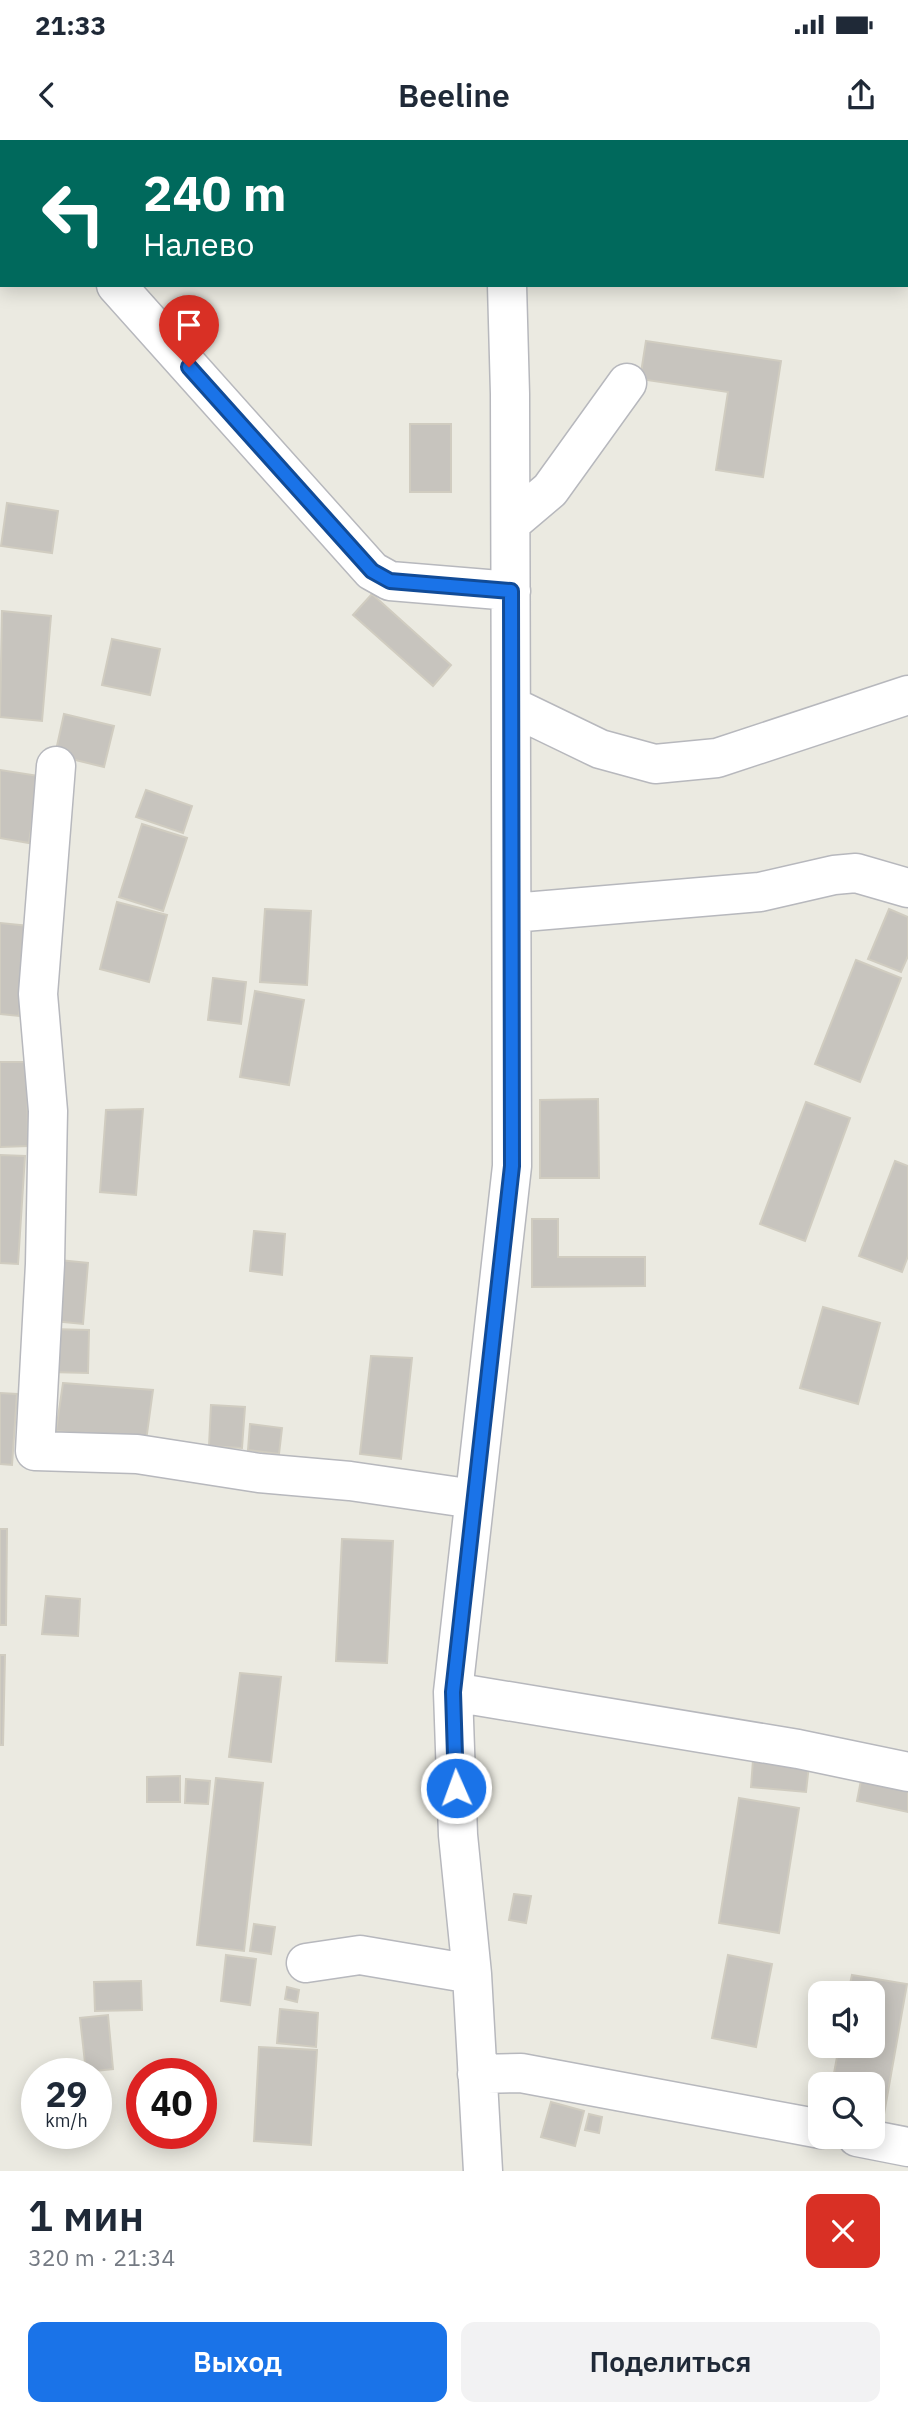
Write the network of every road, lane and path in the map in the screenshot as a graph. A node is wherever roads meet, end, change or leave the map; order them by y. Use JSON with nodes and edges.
{"nodes":[{"id":1,"x":118,"y":287,"type":"edge"},
{"id":2,"x":507,"y":287,"type":"edge"},
{"id":3,"x":627,"y":383,"type":"dead end"},
{"id":4,"x":511,"y":523,"type":"junction"},
{"id":5,"x":511,"y":591,"type":"junction"},
{"id":6,"x":908,"y":695,"type":"edge"},
{"id":7,"x":511,"y":706,"type":"junction"},
{"id":8,"x":56,"y":766,"type":"dead end"},
{"id":9,"x":908,"y":888,"type":"edge"},
{"id":10,"x":512,"y":913,"type":"junction"},
{"id":11,"x":474,"y":1499,"type":"junction"},
{"id":12,"x":453,"y":1692,"type":"junction"},
{"id":13,"x":908,"y":1772,"type":"edge"},
{"id":14,"x":306,"y":1963,"type":"dead end"},
{"id":15,"x":472,"y":1974,"type":"junction"},
{"id":16,"x":477,"y":2074,"type":"junction"},
{"id":17,"x":808,"y":2127,"type":"edge"},
{"id":18,"x":885,"y":2142,"type":"edge"},
{"id":19,"x":908,"y":2147,"type":"edge"},
{"id":20,"x":483,"y":2171,"type":"edge"}],
"edges":[{"from":1,"to":5,"type":"street"},
{"from":2,"to":4,"type":"street"},
{"from":3,"to":4,"type":"street"},
{"from":4,"to":5,"type":"street"},
{"from":5,"to":7,"type":"street"},
{"from":6,"to":7,"type":"street"},
{"from":7,"to":10,"type":"street"},
{"from":8,"to":11,"type":"street"},
{"from":9,"to":10,"type":"street"},
{"from":10,"to":11,"type":"street"},
{"from":11,"to":12,"type":"street"},
{"from":12,"to":13,"type":"street"},
{"from":12,"to":15,"type":"street"},
{"from":14,"to":15,"type":"street"},
{"from":15,"to":16,"type":"street"},
{"from":16,"to":17,"type":"street"},
{"from":16,"to":20,"type":"street"},
{"from":18,"to":19,"type":"street"}]}
